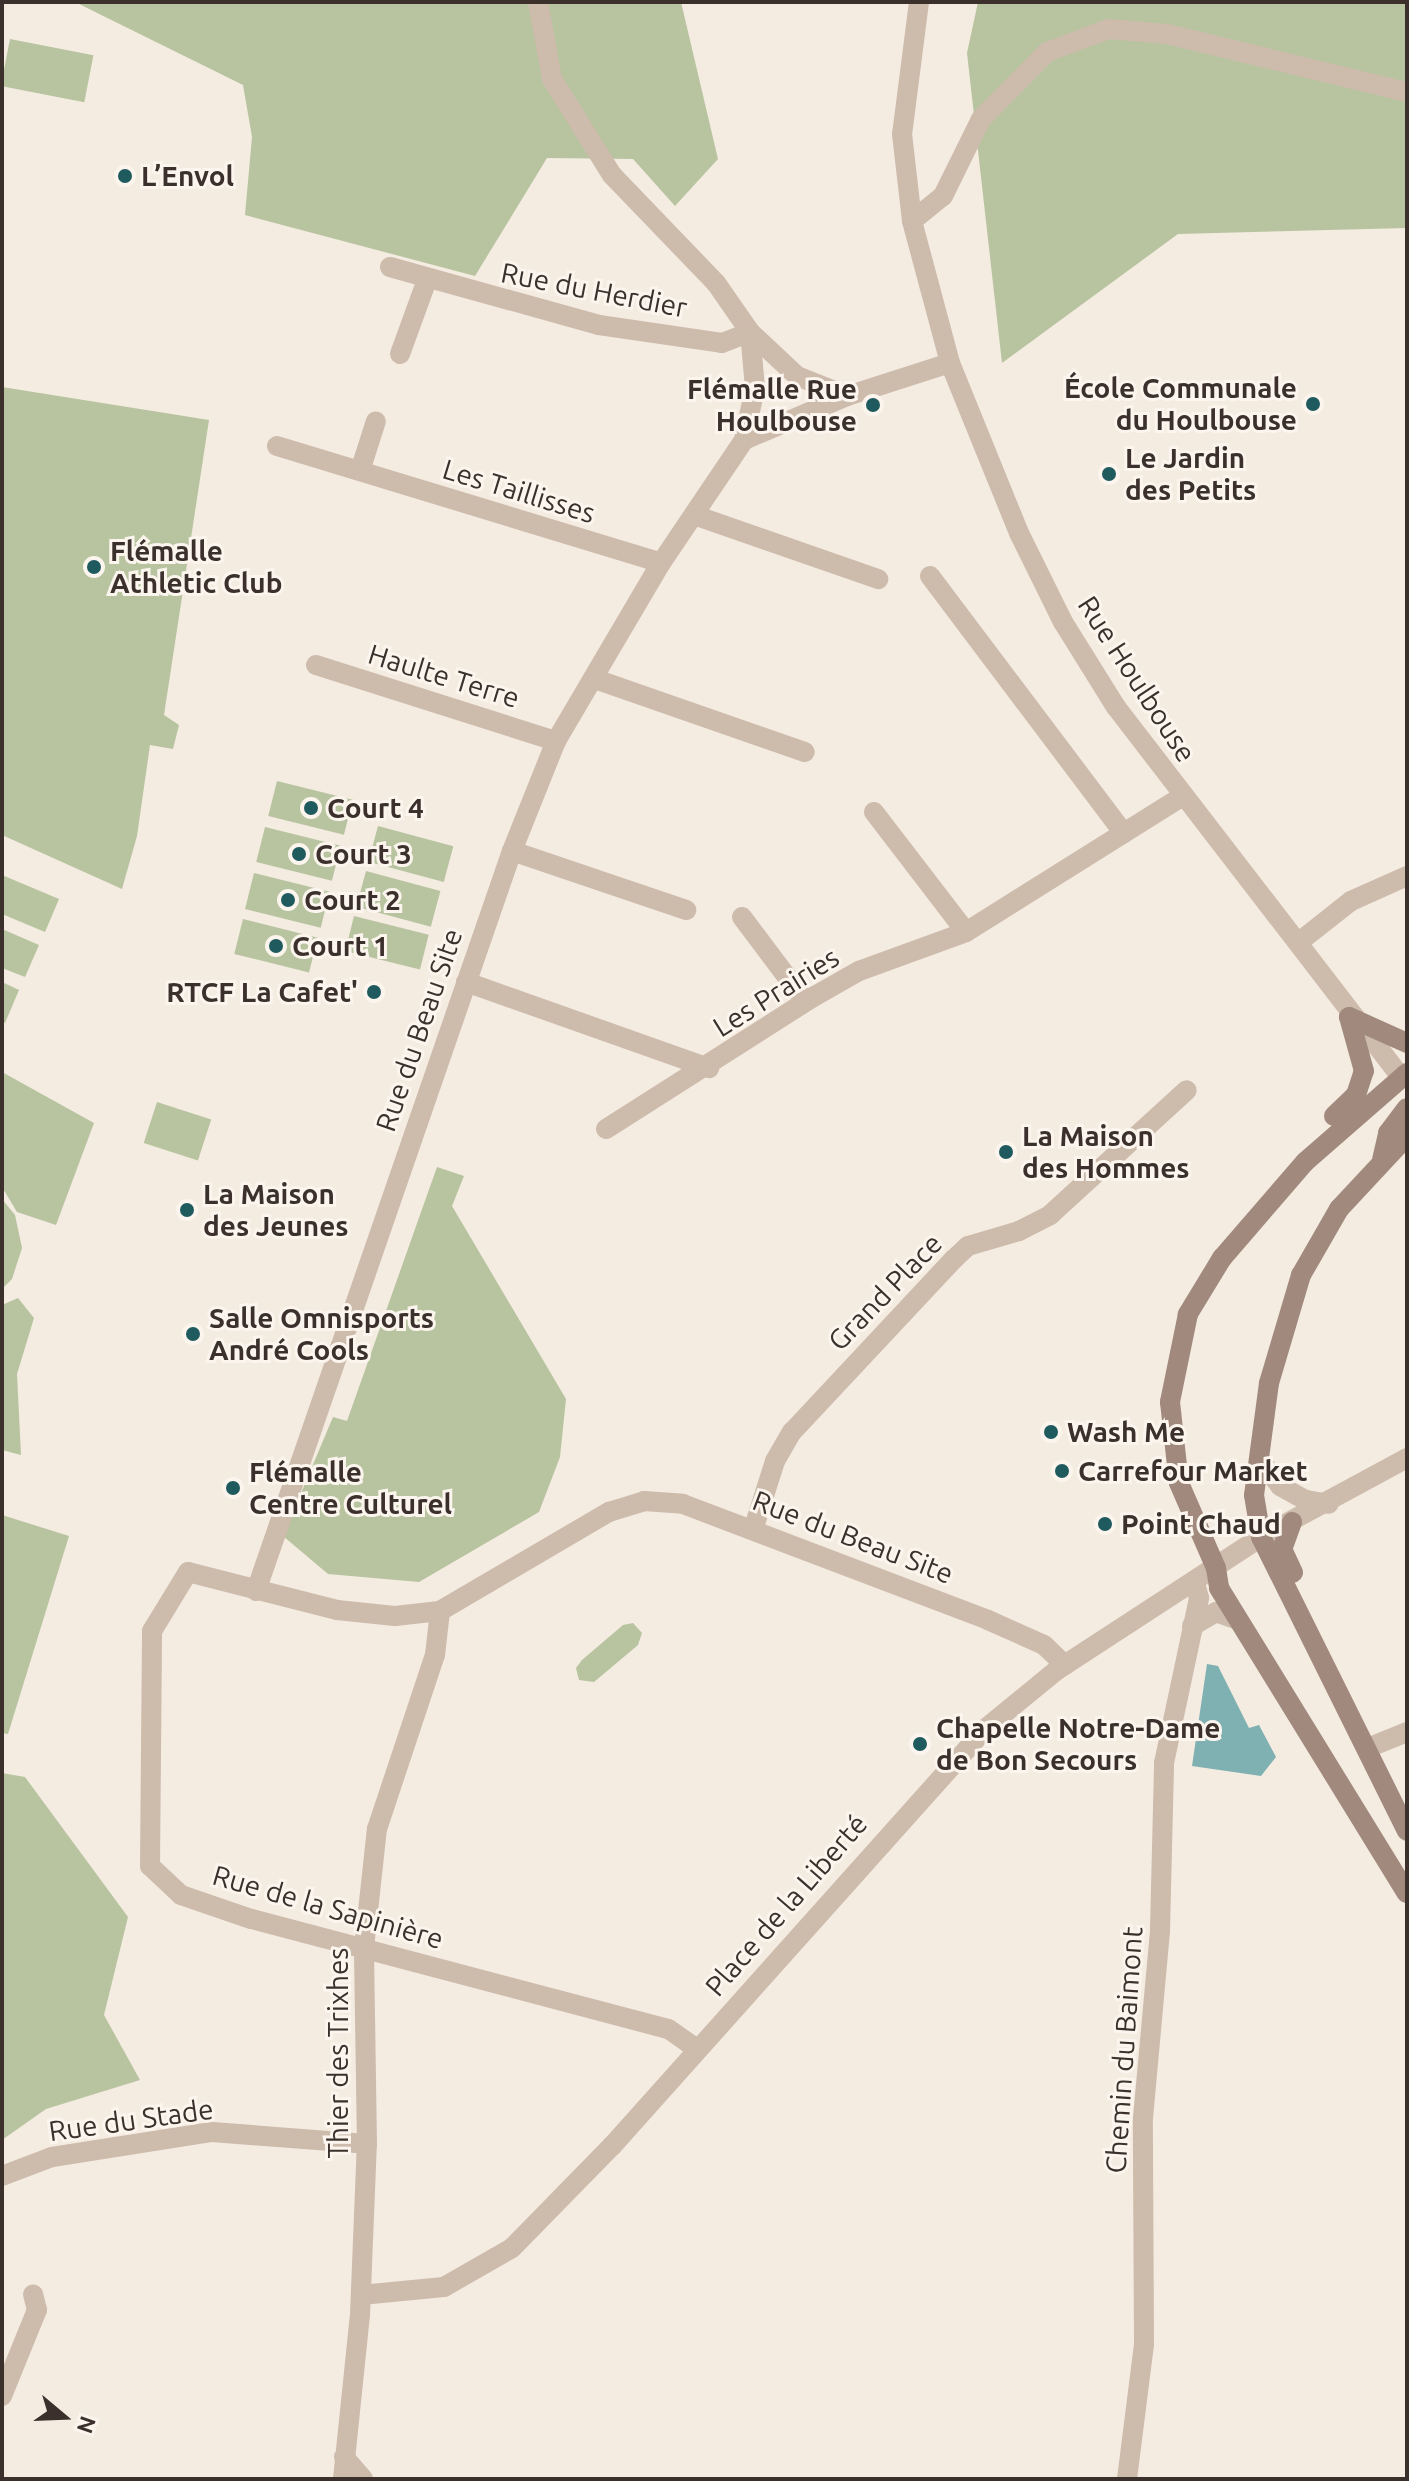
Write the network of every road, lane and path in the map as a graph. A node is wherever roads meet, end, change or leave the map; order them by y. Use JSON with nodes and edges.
{"nodes":[{"id":1,"x":538,"y":2,"type":"edge"},
{"id":2,"x":919,"y":2,"type":"edge"},
{"id":3,"x":1407,"y":92,"type":"edge"},
{"id":4,"x":912,"y":221,"type":"junction"},
{"id":5,"x":390,"y":267,"type":"dead end"},
{"id":6,"x":427,"y":280,"type":"junction"},
{"id":7,"x":750,"y":332,"type":"junction"},
{"id":8,"x":400,"y":354,"type":"dead end"},
{"id":9,"x":950,"y":363,"type":"junction"},
{"id":10,"x":847,"y":396,"type":"junction"},
{"id":11,"x":376,"y":421,"type":"dead end"},
{"id":12,"x":744,"y":440,"type":"junction"},
{"id":13,"x":277,"y":446,"type":"dead end"},
{"id":14,"x":360,"y":471,"type":"junction"},
{"id":15,"x":697,"y":516,"type":"junction"},
{"id":16,"x":661,"y":563,"type":"junction"},
{"id":17,"x":930,"y":576,"type":"dead end"},
{"id":18,"x":878,"y":579,"type":"dead end"},
{"id":19,"x":316,"y":665,"type":"dead end"},
{"id":20,"x":595,"y":679,"type":"junction"},
{"id":21,"x":556,"y":741,"type":"junction"},
{"id":22,"x":805,"y":752,"type":"dead end"},
{"id":23,"x":1183,"y":796,"type":"junction"},
{"id":24,"x":874,"y":812,"type":"dead end"},
{"id":25,"x":1124,"y":833,"type":"junction"},
{"id":26,"x":512,"y":851,"type":"junction"},
{"id":27,"x":1407,"y":876,"type":"edge"},
{"id":28,"x":686,"y":910,"type":"dead end"},
{"id":29,"x":742,"y":917,"type":"dead end"},
{"id":30,"x":966,"y":932,"type":"junction"},
{"id":31,"x":1299,"y":942,"type":"junction"},
{"id":32,"x":466,"y":982,"type":"junction"},
{"id":33,"x":805,"y":1001,"type":"junction"},
{"id":34,"x":1349,"y":1017,"type":"junction"},
{"id":35,"x":1407,"y":1043,"type":"edge"},
{"id":36,"x":709,"y":1068,"type":"junction"},
{"id":37,"x":1405,"y":1081,"type":"edge"},
{"id":38,"x":1187,"y":1090,"type":"dead end"},
{"id":39,"x":1407,"y":1108,"type":"edge"},
{"id":40,"x":606,"y":1129,"type":"dead end"},
{"id":41,"x":1407,"y":1136,"type":"edge"},
{"id":42,"x":1382,"y":1160,"type":"junction"},
{"id":43,"x":1275,"y":1193,"type":"junction"},
{"id":44,"x":1407,"y":1458,"type":"edge"},
{"id":45,"x":1260,"y":1460,"type":"junction"},
{"id":46,"x":1329,"y":1504,"type":"junction"},
{"id":47,"x":1292,"y":1522,"type":"junction"},
{"id":48,"x":754,"y":1527,"type":"junction"},
{"id":49,"x":1261,"y":1537,"type":"junction"},
{"id":50,"x":1216,"y":1568,"type":"junction"},
{"id":51,"x":188,"y":1572,"type":"joint"},
{"id":52,"x":1195,"y":1583,"type":"junction"},
{"id":53,"x":256,"y":1591,"type":"junction"},
{"id":54,"x":440,"y":1611,"type":"junction"},
{"id":55,"x":1235,"y":1619,"type":"junction"},
{"id":56,"x":1192,"y":1626,"type":"junction"},
{"id":57,"x":1065,"y":1665,"type":"junction"},
{"id":58,"x":1407,"y":1732,"type":"edge"},
{"id":59,"x":1375,"y":1745,"type":"junction"},
{"id":60,"x":1407,"y":1807,"type":"edge"},
{"id":61,"x":1407,"y":1831,"type":"edge"},
{"id":62,"x":1407,"y":1893,"type":"edge"},
{"id":63,"x":364,"y":1948,"type":"junction"},
{"id":64,"x":697,"y":2049,"type":"junction"},
{"id":65,"x":367,"y":2144,"type":"junction"},
{"id":66,"x":2,"y":2176,"type":"edge"},
{"id":67,"x":33,"y":2294,"type":"dead end"},
{"id":68,"x":361,"y":2295,"type":"junction"},
{"id":69,"x":2,"y":2396,"type":"edge"},
{"id":70,"x":344,"y":2457,"type":"junction"},
{"id":71,"x":343,"y":2479,"type":"edge"},
{"id":72,"x":363,"y":2479,"type":"edge"},
{"id":73,"x":1127,"y":2479,"type":"edge"}],
"edges":[{"from":1,"to":7,"type":"street"},
{"from":2,"to":4,"type":"street","name":"Rue Houlbouse"},
{"from":3,"to":4,"type":"street"},
{"from":4,"to":9,"type":"street","name":"Rue Houlbouse"},
{"from":5,"to":6,"type":"street","name":"Rue du Herdier"},
{"from":6,"to":7,"type":"street","name":"Rue du Herdier"},
{"from":6,"to":8,"type":"street"},
{"from":7,"to":10,"type":"street"},
{"from":7,"to":12,"type":"street"},
{"from":9,"to":10,"type":"street"},
{"from":9,"to":23,"type":"street","name":"Rue Houlbouse"},
{"from":10,"to":12,"type":"street"},
{"from":11,"to":14,"type":"street"},
{"from":12,"to":15,"type":"street"},
{"from":13,"to":14,"type":"street","name":"Les Taillisses"},
{"from":14,"to":16,"type":"street","name":"Les Taillisses"},
{"from":15,"to":16,"type":"street","name":"Rue du Beau Site"},
{"from":15,"to":18,"type":"street"},
{"from":16,"to":20,"type":"street","name":"Rue du Beau Site"},
{"from":17,"to":25,"type":"street"},
{"from":19,"to":21,"type":"street","name":"Haulte Terre"},
{"from":20,"to":21,"type":"street","name":"Rue du Beau Site"},
{"from":20,"to":22,"type":"street"},
{"from":21,"to":26,"type":"street","name":"Rue du Beau Site"},
{"from":23,"to":25,"type":"street","name":"Les Prairies"},
{"from":23,"to":31,"type":"street","name":"Rue Houlbouse"},
{"from":24,"to":30,"type":"street"},
{"from":25,"to":30,"type":"street","name":"Les Prairies"},
{"from":26,"to":28,"type":"street"},
{"from":26,"to":32,"type":"street","name":"Rue du Beau Site"},
{"from":27,"to":31,"type":"street"},
{"from":29,"to":33,"type":"street"},
{"from":30,"to":33,"type":"street","name":"Les Prairies"},
{"from":31,"to":34,"type":"street","name":"Rue Houlbouse"},
{"from":32,"to":36,"type":"street","name":"Les Prairies"},
{"from":32,"to":53,"type":"street","name":"Rue du Beau Site"},
{"from":33,"to":36,"type":"street","name":"Les Prairies"},
{"from":34,"to":35,"type":"main road"},
{"from":34,"to":37,"type":"street","name":"Rue Houlbouse"},
{"from":34,"to":43,"type":"main road"},
{"from":36,"to":40,"type":"street"},
{"from":37,"to":43,"type":"main road"},
{"from":38,"to":48,"type":"street","name":"Grand Place"},
{"from":39,"to":42,"type":"main road"},
{"from":41,"to":42,"type":"main road"},
{"from":42,"to":45,"type":"main road"},
{"from":43,"to":50,"type":"main road"},
{"from":44,"to":46,"type":"street","name":"Place de la Liberté"},
{"from":45,"to":46,"type":"street"},
{"from":45,"to":49,"type":"main road"},
{"from":46,"to":47,"type":"street","name":"Place de la Liberté"},
{"from":47,"to":49,"type":"street","name":"Place de la Liberté"},
{"from":47,"to":59,"type":"main road"},
{"from":48,"to":54,"type":"street","name":"Rue du Beau Site"},
{"from":48,"to":57,"type":"street","name":"Rue du Beau Site"},
{"from":49,"to":50,"type":"street","name":"Place de la Liberté"},
{"from":49,"to":61,"type":"main road"},
{"from":50,"to":52,"type":"street","name":"Place de la Liberté"},
{"from":50,"to":55,"type":"main road"},
{"from":51,"to":53,"type":"street","name":"Rue du Beau Site"},
{"from":51,"to":63,"type":"street","name":"Rue de la Sapinière"},
{"from":52,"to":56,"type":"street","name":"Chemin du Baimont"},
{"from":52,"to":57,"type":"street","name":"Place de la Liberté"},
{"from":53,"to":54,"type":"street","name":"Rue du Beau Site"},
{"from":54,"to":63,"type":"street","name":"Thier des Trixhes"},
{"from":55,"to":56,"type":"street"},
{"from":55,"to":62,"type":"main road"},
{"from":56,"to":73,"type":"street","name":"Chemin du Baimont"},
{"from":57,"to":64,"type":"street","name":"Place de la Liberté"},
{"from":58,"to":59,"type":"street"},
{"from":59,"to":60,"type":"main road"},
{"from":63,"to":64,"type":"street","name":"Rue de la Sapinière"},
{"from":63,"to":65,"type":"street","name":"Thier des Trixhes"},
{"from":64,"to":68,"type":"street","name":"Place de la Liberté"},
{"from":65,"to":66,"type":"street","name":"Rue du Stade"},
{"from":65,"to":68,"type":"street","name":"Thier des Trixhes"},
{"from":67,"to":69,"type":"street"},
{"from":68,"to":70,"type":"street","name":"Thier des Trixhes"},
{"from":70,"to":71,"type":"street","name":"Thier des Trixhes"},
{"from":70,"to":72,"type":"street"}]}
